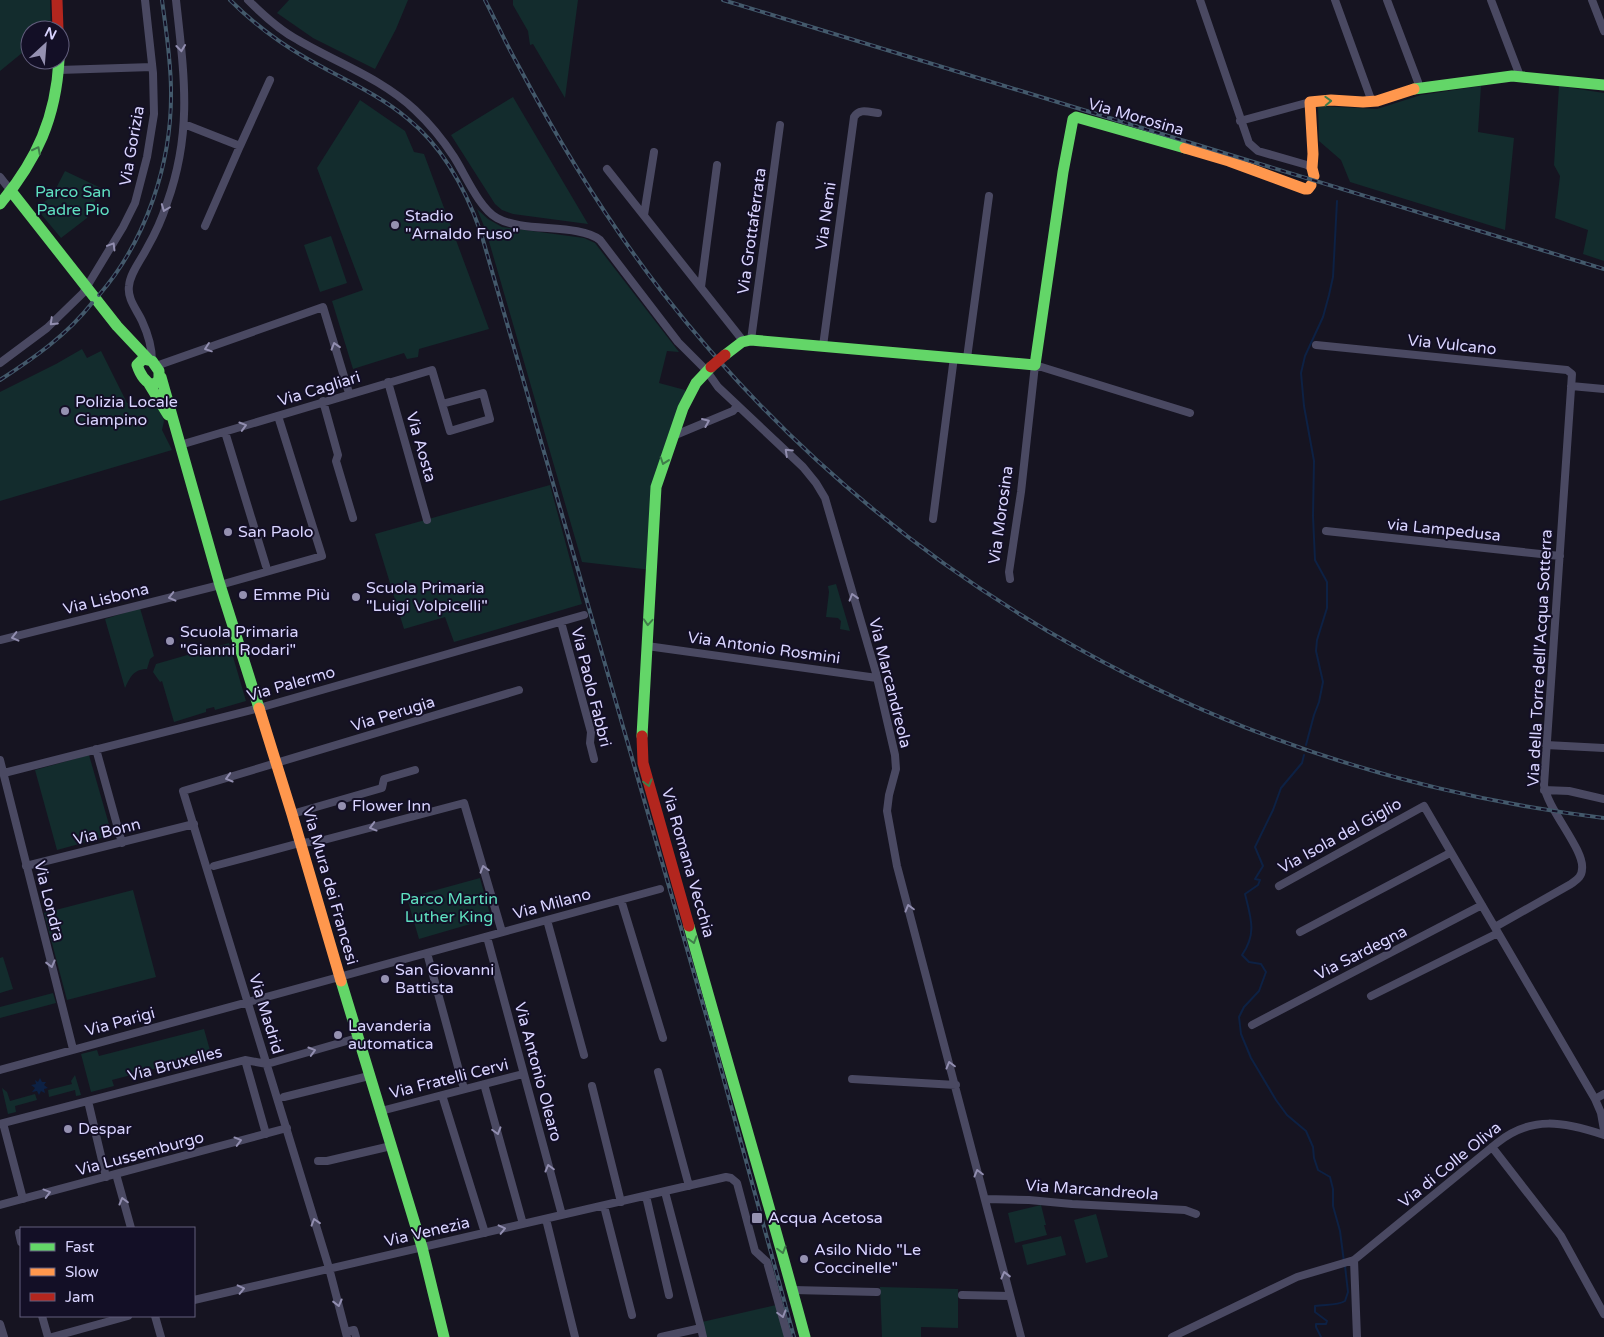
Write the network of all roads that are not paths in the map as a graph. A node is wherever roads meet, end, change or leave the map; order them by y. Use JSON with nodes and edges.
{"nodes":[{"id":1,"x":57,"y":0,"type":"edge"},
{"id":2,"x":145,"y":0,"type":"edge"},
{"id":3,"x":176,"y":0,"type":"edge"},
{"id":4,"x":248,"y":0,"type":"edge"},
{"id":5,"x":1200,"y":0,"type":"edge"},
{"id":6,"x":1335,"y":0,"type":"edge"},
{"id":7,"x":1387,"y":0,"type":"edge"},
{"id":8,"x":1491,"y":0,"type":"edge"},
{"id":9,"x":1592,"y":0,"type":"edge"},
{"id":10,"x":58,"y":20,"type":"edge"},
{"id":11,"x":1604,"y":30,"type":"edge"},
{"id":12,"x":70,"y":65,"type":"edge"},
{"id":13,"x":152,"y":67,"type":"junction"},
{"id":14,"x":59,"y":70,"type":"edge"},
{"id":15,"x":1520,"y":76,"type":"junction"},
{"id":16,"x":270,"y":80,"type":"dead end"},
{"id":17,"x":1418,"y":82,"type":"dead end"},
{"id":18,"x":1604,"y":85,"type":"edge"},
{"id":19,"x":1310,"y":102,"type":"junction"},
{"id":20,"x":1372,"y":102,"type":"junction"},
{"id":21,"x":878,"y":113,"type":"dead end"},
{"id":22,"x":1240,"y":121,"type":"junction"},
{"id":23,"x":184,"y":124,"type":"junction"},
{"id":24,"x":780,"y":125,"type":"dead end"},
{"id":25,"x":240,"y":146,"type":"junction"},
{"id":26,"x":654,"y":152,"type":"dead end"},
{"id":27,"x":718,"y":165,"type":"dead end"},
{"id":28,"x":607,"y":169,"type":"dead end"},
{"id":29,"x":1312,"y":176,"type":"junction"},
{"id":30,"x":0,"y":177,"type":"edge"},
{"id":31,"x":11,"y":191,"type":"junction"},
{"id":32,"x":989,"y":196,"type":"dead end"},
{"id":33,"x":0,"y":204,"type":"edge"},
{"id":34,"x":644,"y":215,"type":"junction"},
{"id":35,"x":205,"y":226,"type":"dead end"},
{"id":36,"x":87,"y":288,"type":"junction"},
{"id":37,"x":701,"y":288,"type":"junction"},
{"id":38,"x":116,"y":326,"type":"junction"},
{"id":39,"x":747,"y":341,"type":"junction"},
{"id":40,"x":1316,"y":345,"type":"dead end"},
{"id":41,"x":822,"y":346,"type":"junction"},
{"id":42,"x":954,"y":357,"type":"junction"},
{"id":43,"x":967,"y":358,"type":"junction"},
{"id":44,"x":0,"y":363,"type":"edge"},
{"id":45,"x":137,"y":365,"type":"junction"},
{"id":46,"x":1035,"y":365,"type":"junction"},
{"id":47,"x":154,"y":366,"type":"junction"},
{"id":48,"x":708,"y":369,"type":"junction"},
{"id":49,"x":388,"y":382,"type":"junction"},
{"id":50,"x":149,"y":384,"type":"junction"},
{"id":51,"x":696,"y":384,"type":"junction"},
{"id":52,"x":1571,"y":386,"type":"junction"},
{"id":53,"x":718,"y":387,"type":"junction"},
{"id":54,"x":1604,"y":389,"type":"edge"},
{"id":55,"x":349,"y":393,"type":"junction"},
{"id":56,"x":324,"y":401,"type":"junction"},
{"id":57,"x":442,"y":404,"type":"junction"},
{"id":58,"x":737,"y":406,"type":"junction"},
{"id":59,"x":1190,"y":413,"type":"dead end"},
{"id":60,"x":278,"y":416,"type":"junction"},
{"id":61,"x":225,"y":432,"type":"junction"},
{"id":62,"x":673,"y":436,"type":"junction"},
{"id":63,"x":180,"y":445,"type":"junction"},
{"id":64,"x":353,"y":518,"type":"dead end"},
{"id":65,"x":932,"y":519,"type":"dead end"},
{"id":66,"x":427,"y":520,"type":"dead end"},
{"id":67,"x":1326,"y":531,"type":"dead end"},
{"id":68,"x":1560,"y":556,"type":"junction"},
{"id":69,"x":266,"y":566,"type":"dead end"},
{"id":70,"x":1010,"y":580,"type":"dead end"},
{"id":71,"x":220,"y":585,"type":"junction"},
{"id":72,"x":584,"y":615,"type":"dead end"},
{"id":73,"x":560,"y":622,"type":"junction"},
{"id":74,"x":0,"y":640,"type":"edge"},
{"id":75,"x":647,"y":646,"type":"junction"},
{"id":76,"x":877,"y":678,"type":"junction"},
{"id":77,"x":519,"y":690,"type":"dead end"},
{"id":78,"x":259,"y":708,"type":"junction"},
{"id":79,"x":1546,"y":745,"type":"junction"},
{"id":80,"x":1604,"y":748,"type":"edge"},
{"id":81,"x":96,"y":749,"type":"junction"},
{"id":82,"x":594,"y":759,"type":"dead end"},
{"id":83,"x":0,"y":760,"type":"edge"},
{"id":84,"x":276,"y":765,"type":"junction"},
{"id":85,"x":415,"y":770,"type":"dead end"},
{"id":86,"x":4,"y":774,"type":"junction"},
{"id":87,"x":1544,"y":790,"type":"junction"},
{"id":88,"x":1604,"y":799,"type":"edge"},
{"id":89,"x":292,"y":814,"type":"junction"},
{"id":90,"x":194,"y":824,"type":"junction"},
{"id":91,"x":122,"y":843,"type":"junction"},
{"id":92,"x":300,"y":843,"type":"junction"},
{"id":93,"x":1450,"y":853,"type":"junction"},
{"id":94,"x":26,"y":866,"type":"junction"},
{"id":95,"x":214,"y":866,"type":"dead end"},
{"id":96,"x":1279,"y":886,"type":"dead end"},
{"id":97,"x":660,"y":889,"type":"dead end"},
{"id":98,"x":621,"y":900,"type":"junction"},
{"id":99,"x":1482,"y":905,"type":"junction"},
{"id":100,"x":547,"y":920,"type":"junction"},
{"id":101,"x":1497,"y":930,"type":"junction"},
{"id":102,"x":502,"y":932,"type":"junction"},
{"id":103,"x":1300,"y":932,"type":"dead end"},
{"id":104,"x":487,"y":937,"type":"junction"},
{"id":105,"x":427,"y":953,"type":"junction"},
{"id":106,"x":339,"y":977,"type":"junction"},
{"id":107,"x":1371,"y":996,"type":"dead end"},
{"id":108,"x":248,"y":1002,"type":"junction"},
{"id":109,"x":1252,"y":1025,"type":"dead end"},
{"id":110,"x":357,"y":1038,"type":"junction"},
{"id":111,"x":663,"y":1038,"type":"dead end"},
{"id":112,"x":73,"y":1049,"type":"junction"},
{"id":113,"x":584,"y":1055,"type":"dead end"},
{"id":114,"x":245,"y":1060,"type":"junction"},
{"id":115,"x":267,"y":1064,"type":"junction"},
{"id":116,"x":0,"y":1070,"type":"edge"},
{"id":117,"x":658,"y":1072,"type":"dead end"},
{"id":118,"x":523,"y":1074,"type":"junction"},
{"id":119,"x":369,"y":1076,"type":"junction"},
{"id":120,"x":852,"y":1079,"type":"dead end"},
{"id":121,"x":484,"y":1084,"type":"junction"},
{"id":122,"x":956,"y":1085,"type":"junction"},
{"id":123,"x":592,"y":1086,"type":"dead end"},
{"id":124,"x":464,"y":1089,"type":"junction"},
{"id":125,"x":1604,"y":1094,"type":"edge"},
{"id":126,"x":442,"y":1095,"type":"junction"},
{"id":127,"x":284,"y":1097,"type":"dead end"},
{"id":128,"x":1595,"y":1099,"type":"junction"},
{"id":129,"x":88,"y":1101,"type":"junction"},
{"id":130,"x":381,"y":1111,"type":"junction"},
{"id":131,"x":2,"y":1124,"type":"edge"},
{"id":132,"x":287,"y":1128,"type":"junction"},
{"id":133,"x":1604,"y":1130,"type":"edge"},
{"id":134,"x":266,"y":1134,"type":"junction"},
{"id":135,"x":1604,"y":1135,"type":"edge"},
{"id":136,"x":391,"y":1146,"type":"junction"},
{"id":137,"x":1492,"y":1147,"type":"junction"},
{"id":138,"x":318,"y":1161,"type":"dead end"},
{"id":139,"x":116,"y":1174,"type":"junction"},
{"id":140,"x":106,"y":1177,"type":"junction"},
{"id":141,"x":688,"y":1186,"type":"junction"},
{"id":142,"x":666,"y":1192,"type":"junction"},
{"id":143,"x":646,"y":1196,"type":"junction"},
{"id":144,"x":23,"y":1199,"type":"junction"},
{"id":145,"x":985,"y":1199,"type":"junction"},
{"id":146,"x":621,"y":1202,"type":"junction"},
{"id":147,"x":0,"y":1205,"type":"edge"},
{"id":148,"x":604,"y":1206,"type":"junction"},
{"id":149,"x":562,"y":1214,"type":"junction"},
{"id":150,"x":1196,"y":1214,"type":"dead end"},
{"id":151,"x":546,"y":1219,"type":"junction"},
{"id":152,"x":523,"y":1224,"type":"junction"},
{"id":153,"x":131,"y":1227,"type":"edge"},
{"id":154,"x":19,"y":1233,"type":"dead end"},
{"id":155,"x":485,"y":1233,"type":"junction"},
{"id":156,"x":20,"y":1238,"type":"edge"},
{"id":157,"x":422,"y":1247,"type":"junction"},
{"id":158,"x":1348,"y":1263,"type":"junction"},
{"id":159,"x":329,"y":1268,"type":"junction"},
{"id":160,"x":793,"y":1290,"type":"junction"},
{"id":161,"x":877,"y":1292,"type":"dead end"},
{"id":162,"x":669,"y":1294,"type":"dead end"},
{"id":163,"x":962,"y":1295,"type":"dead end"},
{"id":164,"x":1010,"y":1296,"type":"junction"},
{"id":165,"x":195,"y":1300,"type":"edge"},
{"id":166,"x":1604,"y":1314,"type":"edge"},
{"id":167,"x":632,"y":1315,"type":"dead end"},
{"id":168,"x":42,"y":1317,"type":"edge"},
{"id":169,"x":125,"y":1317,"type":"edge"},
{"id":170,"x":155,"y":1317,"type":"edge"},
{"id":171,"x":0,"y":1324,"type":"edge"},
{"id":172,"x":700,"y":1328,"type":"junction"},
{"id":173,"x":346,"y":1334,"type":"edge"},
{"id":174,"x":68,"y":1335,"type":"edge"},
{"id":175,"x":4,"y":1337,"type":"edge"},
{"id":176,"x":48,"y":1337,"type":"edge"},
{"id":177,"x":52,"y":1337,"type":"edge"},
{"id":178,"x":161,"y":1337,"type":"edge"},
{"id":179,"x":356,"y":1337,"type":"edge"},
{"id":180,"x":444,"y":1337,"type":"edge"},
{"id":181,"x":575,"y":1337,"type":"edge"},
{"id":182,"x":662,"y":1337,"type":"edge"},
{"id":183,"x":703,"y":1337,"type":"edge"},
{"id":184,"x":788,"y":1337,"type":"edge"},
{"id":185,"x":805,"y":1337,"type":"edge"},
{"id":186,"x":1020,"y":1337,"type":"edge"},
{"id":187,"x":1172,"y":1337,"type":"edge"},
{"id":188,"x":1357,"y":1337,"type":"edge"}],
"edges":[{"from":1,"to":10,"type":"street"},
{"from":2,"to":13,"type":"street","name":"Via Gorizia"},
{"from":3,"to":23,"type":"street","name":"Via Mura dei Francesi","one_way":true},
{"from":4,"to":48,"type":"street","name":"Via Marcandreola"},
{"from":5,"to":22,"type":"street"},
{"from":6,"to":20,"type":"street"},
{"from":7,"to":17,"type":"street"},
{"from":8,"to":15,"type":"street"},
{"from":9,"to":11,"type":"street"},
{"from":12,"to":13,"type":"street"},
{"from":36,"to":13,"type":"street","name":"Via Gorizia","one_way":true},
{"from":31,"to":14,"type":"street","one_way":true},
{"from":15,"to":18,"type":"street"},
{"from":15,"to":20,"type":"street"},
{"from":16,"to":25,"type":"street"},
{"from":19,"to":20,"type":"street","one_way":true},
{"from":19,"to":22,"type":"street"},
{"from":19,"to":29,"type":"street"},
{"from":21,"to":41,"type":"street","name":"Via Nemi"},
{"from":22,"to":29,"type":"street"},
{"from":23,"to":25,"type":"street"},
{"from":23,"to":47,"type":"street","name":"Via Mura dei Francesi","one_way":true},
{"from":24,"to":39,"type":"street","name":"Via Grottaferrata"},
{"from":25,"to":35,"type":"street"},
{"from":26,"to":34,"type":"street"},
{"from":27,"to":37,"type":"street"},
{"from":28,"to":34,"type":"street"},
{"from":29,"to":46,"type":"street","name":"Via Morosina"},
{"from":30,"to":31,"type":"street"},
{"from":31,"to":33,"type":"street"},
{"from":31,"to":36,"type":"street"},
{"from":32,"to":43,"type":"street"},
{"from":34,"to":37,"type":"street"},
{"from":36,"to":38,"type":"street"},
{"from":36,"to":44,"type":"street","name":"Via Gorizia","one_way":true},
{"from":37,"to":39,"type":"street"},
{"from":38,"to":45,"type":"street","name":"Via Mura dei Francesi"},
{"from":38,"to":47,"type":"street"},
{"from":39,"to":41,"type":"street"},
{"from":39,"to":48,"type":"street","bridge":true},
{"from":40,"to":52,"type":"street","name":"Via Vulcano"},
{"from":41,"to":42,"type":"street"},
{"from":42,"to":43,"type":"street"},
{"from":42,"to":65,"type":"street"},
{"from":43,"to":46,"type":"street"},
{"from":45,"to":47,"type":"street"},
{"from":45,"to":50,"type":"street","name":"Via Mura dei Francesi"},
{"from":46,"to":59,"type":"street"},
{"from":46,"to":70,"type":"street","name":"Via Morosina"},
{"from":47,"to":50,"type":"street"},
{"from":55,"to":47,"type":"street","one_way":true},
{"from":47,"to":63,"type":"street","name":"Via Mura dei Francesi"},
{"from":48,"to":51,"type":"street","name":"Via Romana Vecchia"},
{"from":48,"to":53,"type":"street","name":"Via Marcandreola"},
{"from":49,"to":55,"type":"street","name":"Via Cagliari"},
{"from":49,"to":57,"type":"street","name":"Via Cagliari"},
{"from":49,"to":66,"type":"street","name":"Via Aosta"},
{"from":50,"to":63,"type":"street","name":"Via Mura dei Francesi"},
{"from":51,"to":53,"type":"street"},
{"from":51,"to":62,"type":"street","name":"Via Romana Vecchia"},
{"from":52,"to":54,"type":"street"},
{"from":52,"to":68,"type":"street","name":"Via della Torre dell'Acqua Sotterra"},
{"from":53,"to":58,"type":"street","name":"Via Marcandreola"},
{"from":55,"to":56,"type":"street","name":"Via Cagliari"},
{"from":56,"to":60,"type":"street","name":"Via Cagliari"},
{"from":56,"to":64,"type":"street"},
{"from":57,"to":57,"type":"street","name":"Via Cagliari"},
{"from":62,"to":58,"type":"street","one_way":true},
{"from":76,"to":58,"type":"street","name":"Via Marcandreola","one_way":true},
{"from":61,"to":60,"type":"street","name":"Via Cagliari","one_way":true},
{"from":60,"to":71,"type":"street","name":"Via Lisbona"},
{"from":61,"to":63,"type":"street","name":"Via Cagliari"},
{"from":61,"to":69,"type":"street"},
{"from":62,"to":75,"type":"street","name":"Via Romana Vecchia","one_way":true},
{"from":63,"to":71,"type":"street","name":"Via Mura dei Francesi"},
{"from":67,"to":68,"type":"street","name":"via Lampedusa"},
{"from":68,"to":79,"type":"street","name":"Via della Torre dell'Acqua Sotterra"},
{"from":71,"to":74,"type":"street","name":"Via Lisbona","one_way":true},
{"from":71,"to":78,"type":"street","name":"Via Mura dei Francesi"},
{"from":72,"to":73,"type":"street","name":"Via Palermo"},
{"from":73,"to":78,"type":"street","name":"Via Palermo"},
{"from":73,"to":82,"type":"street","name":"Via Paolo Fabbri"},
{"from":75,"to":76,"type":"street","name":"Via Antonio Rosmini"},
{"from":75,"to":160,"type":"street","name":"Via Romana Vecchia","one_way":true},
{"from":122,"to":76,"type":"street","name":"Via Marcandreola","one_way":true},
{"from":77,"to":84,"type":"street","name":"Via Perugia"},
{"from":78,"to":81,"type":"street","name":"Via Palermo"},
{"from":78,"to":84,"type":"street","name":"Via Mura dei Francesi"},
{"from":79,"to":80,"type":"street"},
{"from":79,"to":87,"type":"street","name":"Via della Torre dell'Acqua Sotterra"},
{"from":81,"to":86,"type":"street","name":"Via Palermo"},
{"from":81,"to":91,"type":"street"},
{"from":83,"to":86,"type":"street","name":"Via Londra"},
{"from":84,"to":89,"type":"street","name":"Via Mura dei Francesi"},
{"from":84,"to":90,"type":"street","name":"Via Madrid","one_way":true},
{"from":85,"to":89,"type":"street"},
{"from":86,"to":94,"type":"street","name":"Via Londra"},
{"from":87,"to":88,"type":"street"},
{"from":87,"to":101,"type":"street","name":"Via della Torre dell'Acqua Sotterra"},
{"from":89,"to":92,"type":"street","name":"Via Mura dei Francesi"},
{"from":90,"to":91,"type":"street","name":"Via Bonn"},
{"from":90,"to":108,"type":"street","name":"Via Madrid"},
{"from":91,"to":94,"type":"street","name":"Via Bonn"},
{"from":92,"to":95,"type":"street"},
{"from":102,"to":92,"type":"street","one_way":true},
{"from":92,"to":106,"type":"street","name":"Via Mura dei Francesi"},
{"from":93,"to":96,"type":"street","name":"Via Isola del Giglio"},
{"from":93,"to":99,"type":"street","name":"Via Isola del Giglio"},
{"from":93,"to":103,"type":"street"},
{"from":94,"to":112,"type":"street","name":"Via Londra","one_way":true},
{"from":97,"to":98,"type":"street","name":"Via Milano"},
{"from":98,"to":100,"type":"street","name":"Via Milano"},
{"from":98,"to":111,"type":"street"},
{"from":99,"to":101,"type":"street","name":"Via Isola del Giglio"},
{"from":99,"to":109,"type":"street","name":"Via Sardegna"},
{"from":100,"to":102,"type":"street","name":"Via Milano"},
{"from":100,"to":113,"type":"street"},
{"from":101,"to":107,"type":"street","name":"Via della Torre dell'Acqua Sotterra"},
{"from":101,"to":128,"type":"street"},
{"from":102,"to":104,"type":"street","name":"Via Milano"},
{"from":104,"to":105,"type":"street","name":"Via Milano"},
{"from":104,"to":118,"type":"street","name":"Via Antonio Olearo"},
{"from":105,"to":106,"type":"street","name":"Via Milano"},
{"from":105,"to":124,"type":"street"},
{"from":106,"to":108,"type":"street","name":"Via Milano"},
{"from":106,"to":110,"type":"street","name":"Via Mura dei Francesi"},
{"from":108,"to":112,"type":"street","name":"Via Parigi"},
{"from":108,"to":115,"type":"street","name":"Via Madrid"},
{"from":115,"to":110,"type":"street","name":"Via Bruxelles","one_way":true},
{"from":110,"to":119,"type":"street","name":"Via Mura dei Francesi"},
{"from":112,"to":116,"type":"street","name":"Via Parigi"},
{"from":114,"to":115,"type":"street","name":"Via Bruxelles"},
{"from":114,"to":129,"type":"street","name":"Via Bruxelles"},
{"from":114,"to":134,"type":"street","name":"Via Madrid"},
{"from":115,"to":132,"type":"street","name":"Via Madrid"},
{"from":117,"to":141,"type":"street"},
{"from":118,"to":121,"type":"street","name":"Via Fratelli Cervi"},
{"from":149,"to":118,"type":"street","name":"Via Antonio Olearo","one_way":true},
{"from":119,"to":127,"type":"street"},
{"from":119,"to":130,"type":"street","name":"Via Mura dei Francesi"},
{"from":120,"to":122,"type":"street"},
{"from":121,"to":124,"type":"street","name":"Via Fratelli Cervi"},
{"from":121,"to":152,"type":"street","one_way":true},
{"from":145,"to":122,"type":"street","name":"Via Marcandreola","one_way":true},
{"from":123,"to":146,"type":"street"},
{"from":124,"to":126,"type":"street","name":"Via Fratelli Cervi"},
{"from":125,"to":128,"type":"street"},
{"from":126,"to":130,"type":"street","name":"Via Fratelli Cervi"},
{"from":126,"to":155,"type":"street"},
{"from":128,"to":133,"type":"street"},
{"from":129,"to":131,"type":"street","name":"Via Bruxelles"},
{"from":129,"to":140,"type":"street"},
{"from":130,"to":136,"type":"street","name":"Via Mura dei Francesi"},
{"from":131,"to":144,"type":"street"},
{"from":132,"to":134,"type":"street","name":"Via Lussemburgo"},
{"from":159,"to":132,"type":"street","name":"Via Madrid","one_way":true},
{"from":139,"to":134,"type":"street","name":"Via Lussemburgo","one_way":true},
{"from":135,"to":137,"type":"street","name":"Via di Colle Oliva"},
{"from":136,"to":138,"type":"street"},
{"from":136,"to":157,"type":"street","name":"Via Mura dei Francesi"},
{"from":137,"to":158,"type":"street","name":"Via di Colle Oliva"},
{"from":137,"to":166,"type":"street"},
{"from":139,"to":140,"type":"street","name":"Via Lussemburgo"},
{"from":153,"to":139,"type":"street","one_way":true},
{"from":144,"to":140,"type":"street","name":"Via Lussemburgo","one_way":true},
{"from":141,"to":142,"type":"street","name":"Via Venezia"},
{"from":141,"to":184,"type":"street","name":"Via Venezia","one_way":true},
{"from":142,"to":143,"type":"street","name":"Via Venezia"},
{"from":142,"to":172,"type":"street"},
{"from":143,"to":146,"type":"street","name":"Via Venezia"},
{"from":143,"to":162,"type":"street"},
{"from":144,"to":147,"type":"street","name":"Via Lussemburgo"},
{"from":145,"to":150,"type":"street","name":"Via Marcandreola"},
{"from":164,"to":145,"type":"street","name":"Via Marcandreola","one_way":true},
{"from":146,"to":148,"type":"street","name":"Via Venezia"},
{"from":148,"to":149,"type":"street","name":"Via Venezia"},
{"from":148,"to":167,"type":"street"},
{"from":149,"to":151,"type":"street","name":"Via Venezia"},
{"from":151,"to":152,"type":"street","name":"Via Venezia"},
{"from":151,"to":181,"type":"street"},
{"from":155,"to":152,"type":"street","name":"Via Venezia","one_way":true},
{"from":154,"to":156,"type":"street"},
{"from":155,"to":157,"type":"street","name":"Via Venezia"},
{"from":157,"to":159,"type":"street","name":"Via Venezia"},
{"from":157,"to":180,"type":"street","name":"Via Mura dei Francesi"},
{"from":158,"to":187,"type":"street"},
{"from":158,"to":188,"type":"street"},
{"from":165,"to":159,"type":"street","name":"Via Venezia","one_way":true},
{"from":159,"to":173,"type":"street","name":"Via Madrid","one_way":true},
{"from":160,"to":161,"type":"street"},
{"from":160,"to":185,"type":"street","name":"Via Romana Vecchia"},
{"from":163,"to":164,"type":"street"},
{"from":164,"to":186,"type":"street","name":"Via Marcandreola"},
{"from":168,"to":176,"type":"street"},
{"from":169,"to":174,"type":"street"},
{"from":170,"to":178,"type":"street"},
{"from":171,"to":175,"type":"street"},
{"from":172,"to":182,"type":"street"},
{"from":172,"to":183,"type":"street"},
{"from":173,"to":179,"type":"street"},
{"from":174,"to":177,"type":"street"}]}
